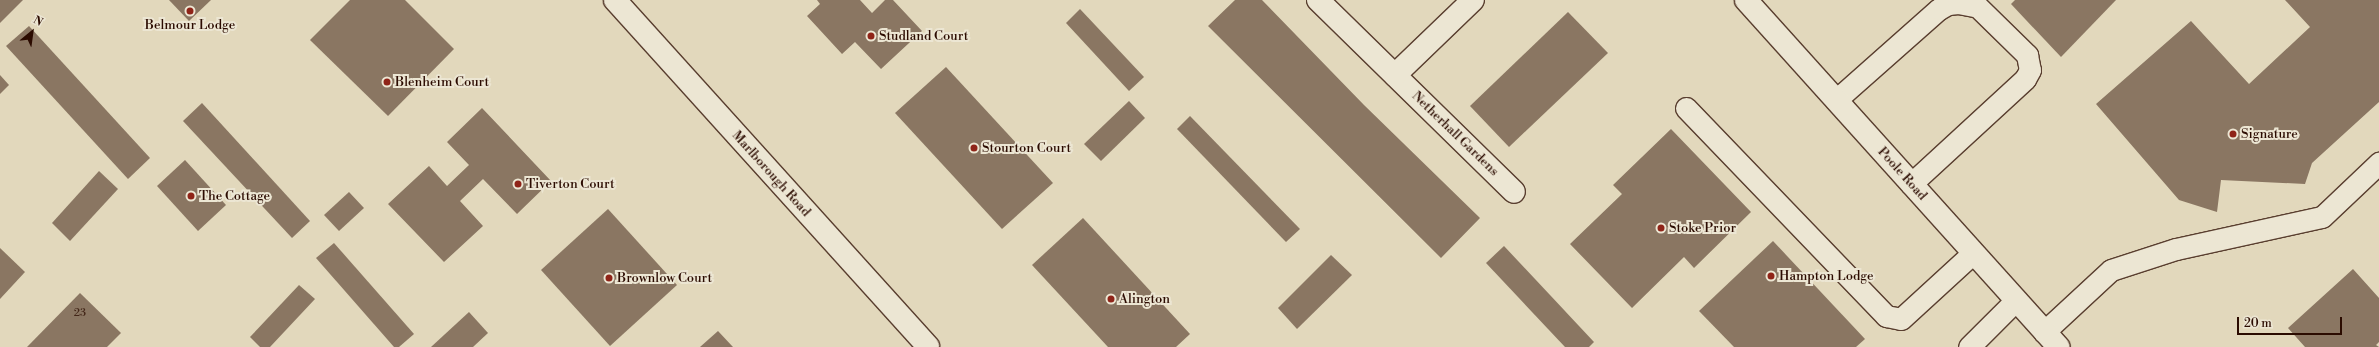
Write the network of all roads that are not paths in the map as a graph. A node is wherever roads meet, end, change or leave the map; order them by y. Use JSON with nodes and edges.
{"nodes":[{"id":1,"x":615,"y":0,"type":"edge"},
{"id":2,"x":1318,"y":0,"type":"edge"},
{"id":3,"x":1473,"y":0,"type":"edge"},
{"id":4,"x":1746,"y":0,"type":"edge"},
{"id":5,"x":1395,"y":76,"type":"junction"},
{"id":6,"x":1836,"y":100,"type":"junction"},
{"id":7,"x":1686,"y":108,"type":"dead end"},
{"id":8,"x":2379,"y":163,"type":"edge"},
{"id":9,"x":1911,"y":184,"type":"junction"},
{"id":10,"x":1514,"y":192,"type":"dead end"},
{"id":11,"x":1973,"y":253,"type":"junction"},
{"id":12,"x":2016,"y":300,"type":"junction"},
{"id":13,"x":2051,"y":340,"type":"edge"},
{"id":14,"x":928,"y":347,"type":"edge"},
{"id":15,"x":1969,"y":347,"type":"edge"}],
"edges":[{"from":1,"to":14,"type":"street","name":"Marlborough Road"},
{"from":2,"to":5,"type":"street","name":"Netherhall Gardens"},
{"from":3,"to":5,"type":"street"},
{"from":4,"to":6,"type":"street","name":"Poole Road"},
{"from":5,"to":10,"type":"street","name":"Netherhall Gardens"},
{"from":6,"to":9,"type":"street","name":"Poole Road"},
{"from":6,"to":9,"type":"lane"},
{"from":7,"to":11,"type":"lane"},
{"from":8,"to":13,"type":"lane"},
{"from":9,"to":11,"type":"street","name":"Poole Road"},
{"from":11,"to":12,"type":"street","name":"Poole Road"},
{"from":12,"to":13,"type":"street","name":"Poole Road"},
{"from":12,"to":15,"type":"lane"}]}
